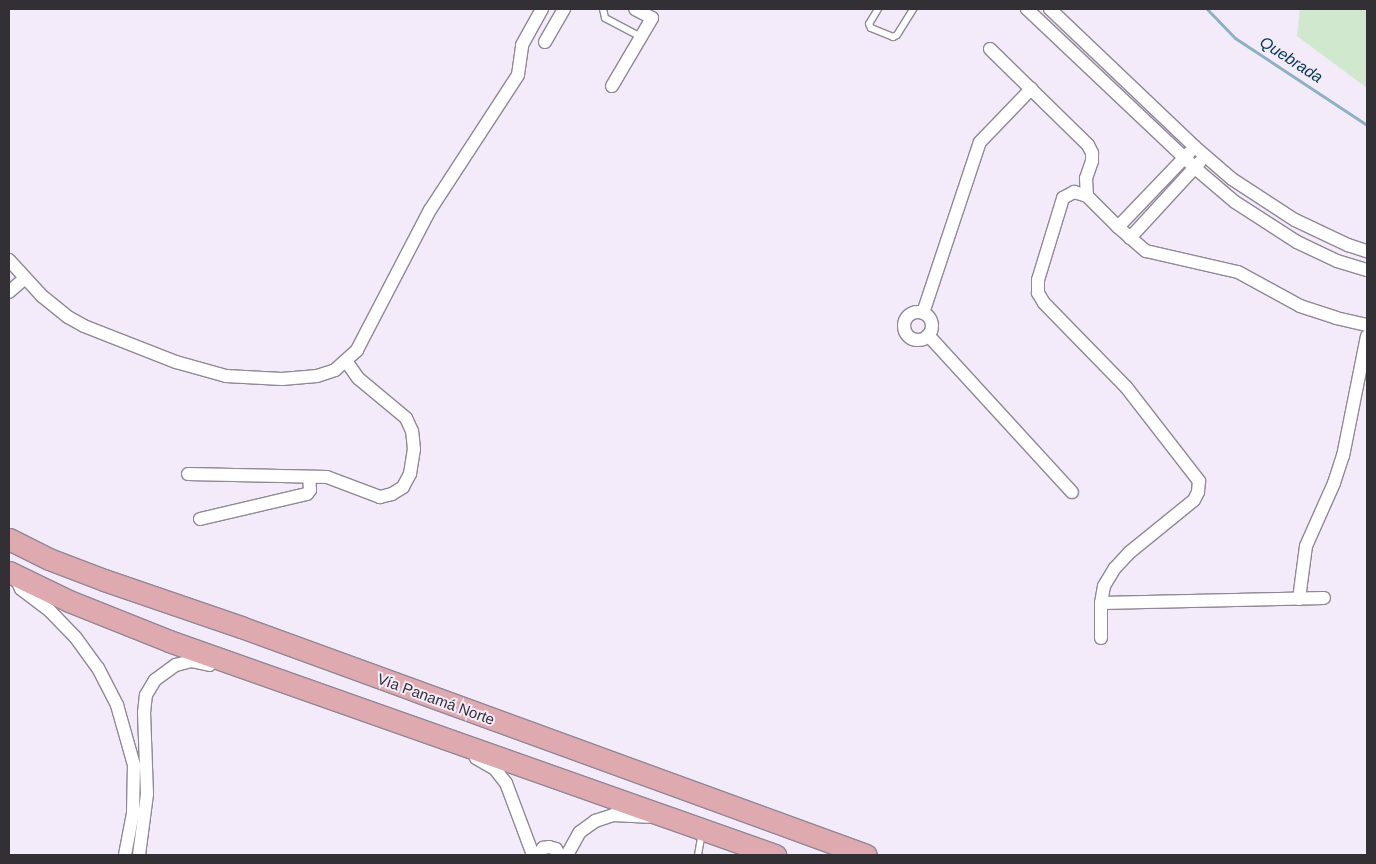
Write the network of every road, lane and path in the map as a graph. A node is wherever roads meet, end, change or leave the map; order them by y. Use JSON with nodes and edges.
{"nodes":[{"id":1,"x":542,"y":9,"type":"edge"},
{"id":2,"x":564,"y":9,"type":"edge"},
{"id":3,"x":603,"y":9,"type":"edge"},
{"id":4,"x":635,"y":9,"type":"edge"},
{"id":5,"x":878,"y":9,"type":"edge"},
{"id":6,"x":913,"y":9,"type":"edge"},
{"id":7,"x":1027,"y":9,"type":"edge"},
{"id":8,"x":1050,"y":9,"type":"edge"},
{"id":9,"x":641,"y":37,"type":"junction"},
{"id":10,"x":545,"y":42,"type":"dead end"},
{"id":11,"x":990,"y":50,"type":"dead end"},
{"id":12,"x":612,"y":86,"type":"dead end"},
{"id":13,"x":1031,"y":89,"type":"junction"},
{"id":14,"x":1195,"y":147,"type":"junction"},
{"id":15,"x":1206,"y":157,"type":"junction"},
{"id":16,"x":1184,"y":158,"type":"junction"},
{"id":17,"x":1195,"y":168,"type":"junction"},
{"id":18,"x":1087,"y":196,"type":"junction"},
{"id":19,"x":1118,"y":227,"type":"junction"},
{"id":20,"x":1130,"y":238,"type":"junction"},
{"id":21,"x":1367,"y":251,"type":"edge"},
{"id":22,"x":9,"y":260,"type":"edge"},
{"id":23,"x":1367,"y":270,"type":"edge"},
{"id":24,"x":25,"y":278,"type":"junction"},
{"id":25,"x":9,"y":292,"type":"edge"},
{"id":26,"x":923,"y":313,"type":"junction"},
{"id":27,"x":1367,"y":325,"type":"edge"},
{"id":28,"x":928,"y":335,"type":"junction"},
{"id":29,"x":1367,"y":336,"type":"edge"},
{"id":30,"x":347,"y":362,"type":"junction"},
{"id":31,"x":188,"y":474,"type":"dead end"},
{"id":32,"x":309,"y":477,"type":"junction"},
{"id":33,"x":1072,"y":492,"type":"dead end"},
{"id":34,"x":200,"y":519,"type":"dead end"},
{"id":35,"x":9,"y":539,"type":"edge"},
{"id":36,"x":12,"y":574,"type":"edge"},
{"id":37,"x":1324,"y":598,"type":"dead end"},
{"id":38,"x":1299,"y":599,"type":"junction"},
{"id":39,"x":1101,"y":603,"type":"junction"},
{"id":40,"x":1101,"y":638,"type":"dead end"},
{"id":41,"x":253,"y":671,"type":"junction"},
{"id":42,"x":452,"y":741,"type":"junction"},
{"id":43,"x":672,"y":819,"type":"junction"},
{"id":44,"x":702,"y":830,"type":"junction"},
{"id":45,"x":125,"y":855,"type":"edge"},
{"id":46,"x":139,"y":855,"type":"edge"},
{"id":47,"x":533,"y":855,"type":"edge"},
{"id":48,"x":538,"y":855,"type":"edge"},
{"id":49,"x":559,"y":855,"type":"edge"},
{"id":50,"x":567,"y":855,"type":"edge"},
{"id":51,"x":698,"y":855,"type":"edge"},
{"id":52,"x":775,"y":855,"type":"edge"},
{"id":53,"x":866,"y":855,"type":"edge"}],
"edges":[{"from":1,"to":30,"type":"street"},
{"from":2,"to":10,"type":"street"},
{"from":3,"to":9,"type":"lane"},
{"from":4,"to":9,"type":"street"},
{"from":5,"to":6,"type":"lane"},
{"from":7,"to":16,"type":"street"},
{"from":8,"to":14,"type":"street"},
{"from":9,"to":12,"type":"street"},
{"from":11,"to":13,"type":"street"},
{"from":13,"to":18,"type":"street"},
{"from":13,"to":26,"type":"street"},
{"from":14,"to":15,"type":"street"},
{"from":14,"to":16,"type":"street"},
{"from":15,"to":17,"type":"street"},
{"from":15,"to":21,"type":"street"},
{"from":16,"to":17,"type":"street"},
{"from":16,"to":19,"type":"street"},
{"from":17,"to":20,"type":"street"},
{"from":17,"to":23,"type":"street"},
{"from":18,"to":19,"type":"street"},
{"from":18,"to":39,"type":"street"},
{"from":19,"to":20,"type":"street"},
{"from":20,"to":27,"type":"street"},
{"from":22,"to":24,"type":"street"},
{"from":24,"to":25,"type":"street"},
{"from":24,"to":30,"type":"street"},
{"from":26,"to":28,"type":"street"},
{"from":26,"to":28,"type":"street"},
{"from":28,"to":33,"type":"street"},
{"from":29,"to":38,"type":"street"},
{"from":30,"to":32,"type":"street"},
{"from":31,"to":32,"type":"street"},
{"from":32,"to":34,"type":"street"},
{"from":35,"to":53,"type":"main road","name":"Vía Panamá Norte"},
{"from":36,"to":41,"type":"main road"},
{"from":36,"to":45,"type":"street"},
{"from":37,"to":38,"type":"street"},
{"from":38,"to":39,"type":"street"},
{"from":39,"to":40,"type":"street"},
{"from":41,"to":42,"type":"main road"},
{"from":41,"to":46,"type":"street"},
{"from":42,"to":43,"type":"main road"},
{"from":42,"to":47,"type":"street"},
{"from":43,"to":44,"type":"main road"},
{"from":43,"to":50,"type":"street"},
{"from":44,"to":51,"type":"lane"},
{"from":44,"to":52,"type":"main road"},
{"from":48,"to":49,"type":"street"}]}
